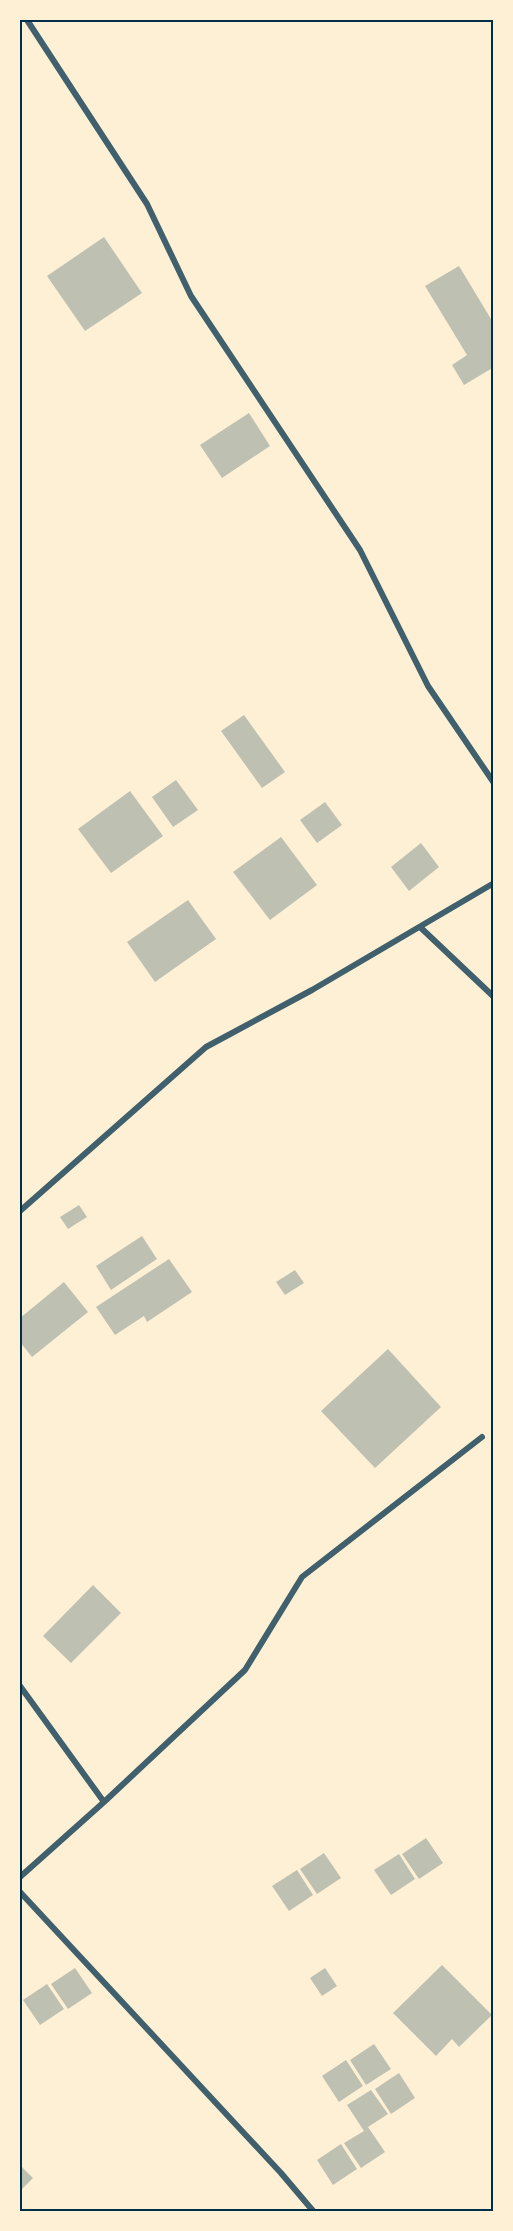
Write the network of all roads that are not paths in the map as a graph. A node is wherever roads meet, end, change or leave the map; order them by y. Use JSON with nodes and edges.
{"nodes":[{"id":1,"x":27,"y":20,"type":"edge"},
{"id":2,"x":494,"y":783,"type":"edge"},
{"id":3,"x":494,"y":883,"type":"edge"},
{"id":4,"x":420,"y":927,"type":"junction"},
{"id":5,"x":494,"y":997,"type":"edge"},
{"id":6,"x":20,"y":1211,"type":"edge"},
{"id":7,"x":482,"y":1437,"type":"dead end"},
{"id":8,"x":20,"y":1686,"type":"edge"},
{"id":9,"x":104,"y":1802,"type":"junction"},
{"id":10,"x":20,"y":1877,"type":"edge"},
{"id":11,"x":20,"y":1892,"type":"edge"},
{"id":12,"x":314,"y":2211,"type":"edge"}],
"edges":[{"from":1,"to":2,"type":"street"},
{"from":3,"to":4,"type":"street"},
{"from":4,"to":5,"type":"street"},
{"from":4,"to":6,"type":"street"},
{"from":7,"to":9,"type":"street"},
{"from":8,"to":9,"type":"street"},
{"from":9,"to":10,"type":"street"},
{"from":11,"to":12,"type":"street"}]}
